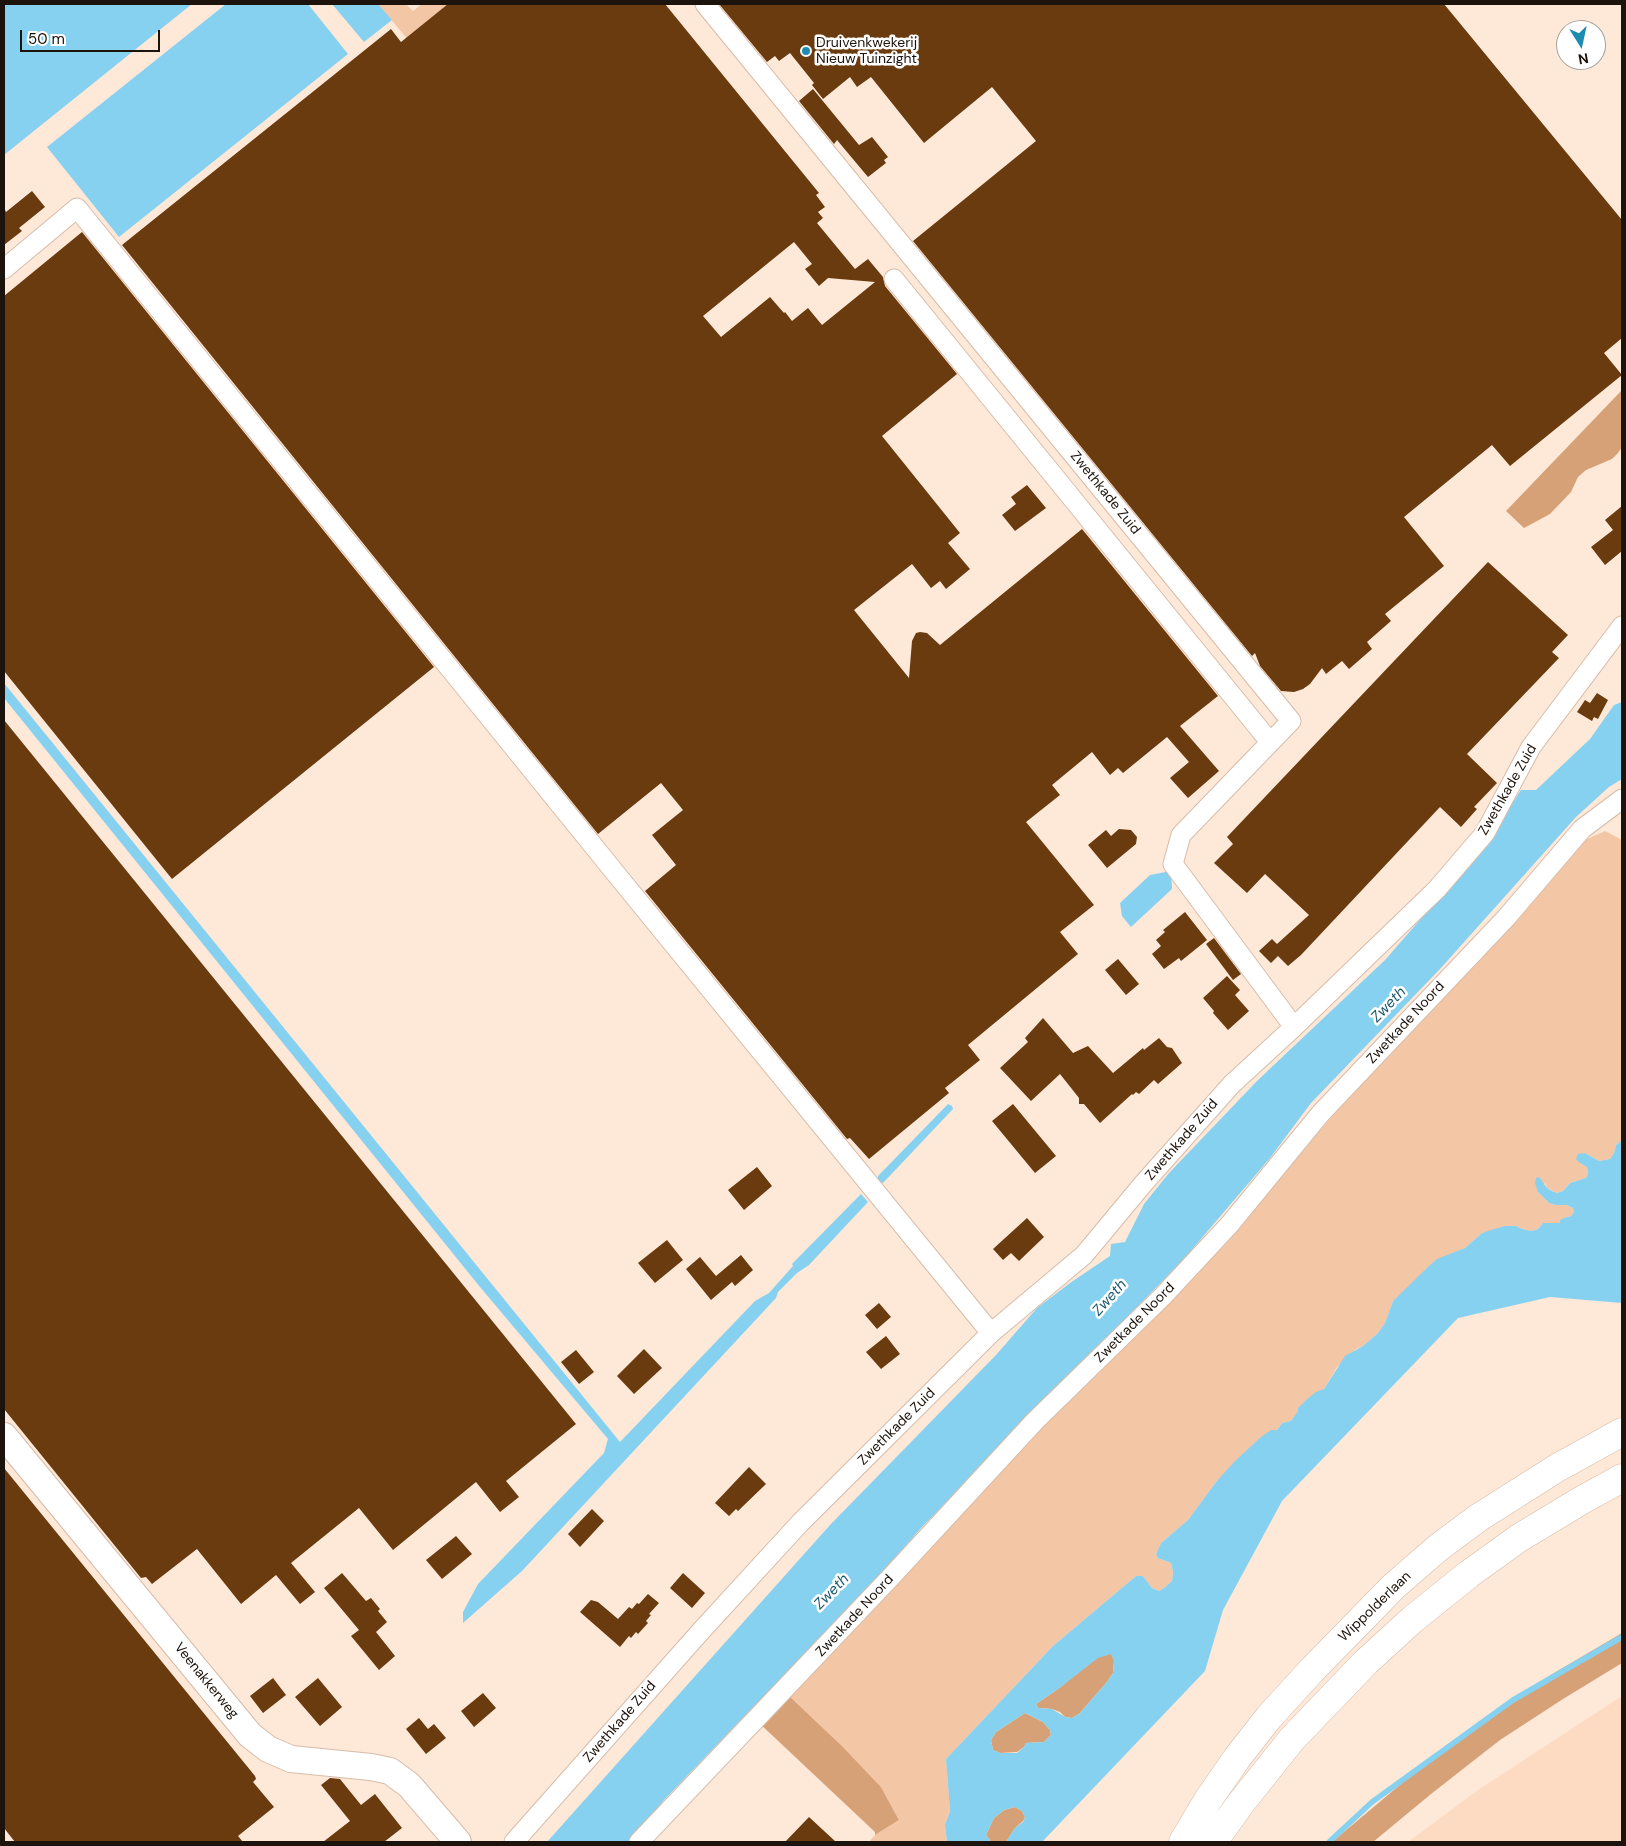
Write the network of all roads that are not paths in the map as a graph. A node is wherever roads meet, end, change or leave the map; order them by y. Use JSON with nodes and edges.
{"nodes":[{"id":1,"x":705,"y":4,"type":"edge"},
{"id":2,"x":4,"y":269,"type":"edge"},
{"id":3,"x":894,"y":279,"type":"dead end"},
{"id":4,"x":1622,"y":626,"type":"edge"},
{"id":5,"x":1270,"y":742,"type":"junction"},
{"id":6,"x":1622,"y":798,"type":"edge"},
{"id":7,"x":1294,"y":1026,"type":"junction"},
{"id":8,"x":992,"y":1333,"type":"junction"},
{"id":9,"x":1622,"y":1432,"type":"edge"},
{"id":10,"x":4,"y":1436,"type":"edge"},
{"id":11,"x":1622,"y":1478,"type":"edge"},
{"id":12,"x":458,"y":1842,"type":"edge"},
{"id":13,"x":514,"y":1842,"type":"edge"},
{"id":14,"x":639,"y":1842,"type":"edge"},
{"id":15,"x":1183,"y":1842,"type":"edge"},
{"id":16,"x":1213,"y":1842,"type":"edge"}],
"edges":[{"from":1,"to":5,"type":"street","name":"Zwethkade Zuid"},
{"from":2,"to":8,"type":"street"},
{"from":3,"to":5,"type":"street","name":"Zwethkade Zuid"},
{"from":4,"to":7,"type":"street","name":"Zwethkade Zuid"},
{"from":5,"to":7,"type":"street","name":"Zwethkade Zuid"},
{"from":6,"to":14,"type":"street","name":"Zwetkade Noord"},
{"from":7,"to":8,"type":"street","name":"Zwethkade Zuid"},
{"from":8,"to":13,"type":"street","name":"Zwethkade Zuid"},
{"from":9,"to":15,"type":"main road","name":"Wippolderlaan"},
{"from":10,"to":12,"type":"street","name":"Veenakkerweg"},
{"from":11,"to":16,"type":"main road"}]}
